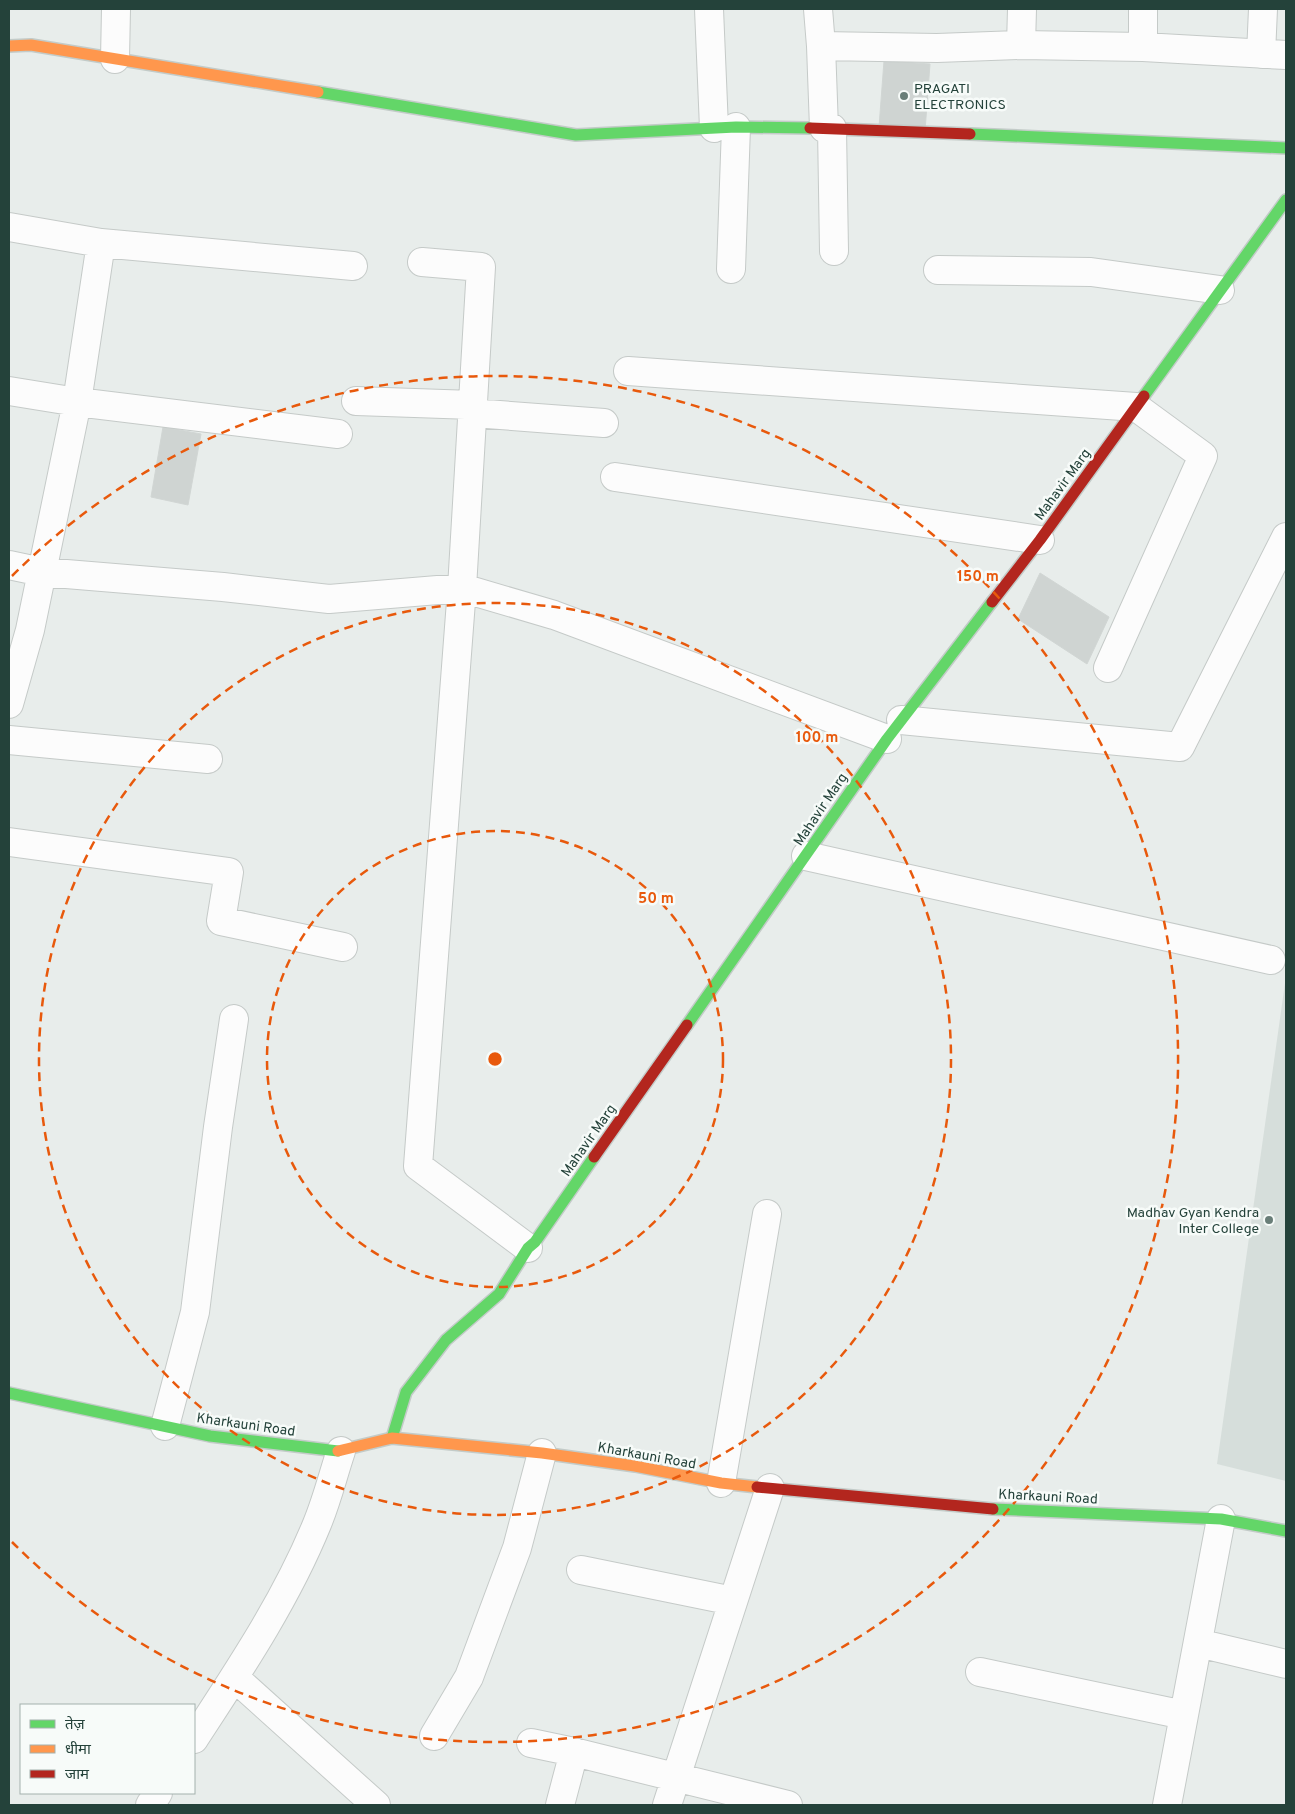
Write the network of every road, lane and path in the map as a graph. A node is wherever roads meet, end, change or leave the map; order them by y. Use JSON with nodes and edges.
{"nodes":[{"id":1,"x":116,"y":9,"type":"edge"},
{"id":2,"x":709,"y":9,"type":"edge"},
{"id":3,"x":818,"y":9,"type":"edge"},
{"id":4,"x":1022,"y":9,"type":"edge"},
{"id":5,"x":1143,"y":9,"type":"edge"},
{"id":6,"x":1263,"y":9,"type":"edge"},
{"id":7,"x":1022,"y":45,"type":"junction"},
{"id":8,"x":9,"y":46,"type":"edge"},
{"id":9,"x":820,"y":46,"type":"junction"},
{"id":10,"x":1143,"y":47,"type":"junction"},
{"id":11,"x":1273,"y":55,"type":"edge"},
{"id":12,"x":115,"y":59,"type":"junction"},
{"id":13,"x":725,"y":127,"type":"junction"},
{"id":14,"x":828,"y":128,"type":"junction"},
{"id":15,"x":1286,"y":148,"type":"edge"},
{"id":16,"x":1286,"y":200,"type":"edge"},
{"id":17,"x":9,"y":227,"type":"edge"},
{"id":18,"x":101,"y":243,"type":"junction"},
{"id":19,"x":834,"y":252,"type":"dead end"},
{"id":20,"x":422,"y":262,"type":"dead end"},
{"id":21,"x":353,"y":266,"type":"dead end"},
{"id":22,"x":731,"y":269,"type":"dead end"},
{"id":23,"x":938,"y":270,"type":"dead end"},
{"id":24,"x":1220,"y":290,"type":"junction"},
{"id":25,"x":628,"y":370,"type":"dead end"},
{"id":26,"x":9,"y":391,"type":"edge"},
{"id":27,"x":356,"y":401,"type":"dead end"},
{"id":28,"x":76,"y":402,"type":"junction"},
{"id":29,"x":1136,"y":407,"type":"junction"},
{"id":30,"x":473,"y":409,"type":"junction"},
{"id":31,"x":604,"y":423,"type":"dead end"},
{"id":32,"x":338,"y":434,"type":"dead end"},
{"id":33,"x":614,"y":477,"type":"dead end"},
{"id":34,"x":1286,"y":537,"type":"edge"},
{"id":35,"x":1040,"y":540,"type":"junction"},
{"id":36,"x":9,"y":565,"type":"edge"},
{"id":37,"x":42,"y":572,"type":"junction"},
{"id":38,"x":462,"y":588,"type":"junction"},
{"id":39,"x":1108,"y":668,"type":"dead end"},
{"id":40,"x":9,"y":704,"type":"edge"},
{"id":41,"x":894,"y":729,"type":"junction"},
{"id":42,"x":9,"y":740,"type":"edge"},
{"id":43,"x":208,"y":759,"type":"dead end"},
{"id":44,"x":9,"y":842,"type":"edge"},
{"id":45,"x":806,"y":856,"type":"junction"},
{"id":46,"x":343,"y":946,"type":"dead end"},
{"id":47,"x":1271,"y":960,"type":"dead end"},
{"id":48,"x":234,"y":1019,"type":"dead end"},
{"id":49,"x":767,"y":1214,"type":"dead end"},
{"id":50,"x":528,"y":1248,"type":"junction"},
{"id":51,"x":9,"y":1393,"type":"edge"},
{"id":52,"x":165,"y":1426,"type":"junction"},
{"id":53,"x":392,"y":1438,"type":"junction"},
{"id":54,"x":341,"y":1451,"type":"junction"},
{"id":55,"x":542,"y":1454,"type":"junction"},
{"id":56,"x":721,"y":1483,"type":"junction"},
{"id":57,"x":770,"y":1488,"type":"junction"},
{"id":58,"x":1221,"y":1519,"type":"junction"},
{"id":59,"x":1286,"y":1531,"type":"edge"},
{"id":60,"x":582,"y":1570,"type":"dead end"},
{"id":61,"x":733,"y":1601,"type":"junction"},
{"id":62,"x":1198,"y":1642,"type":"junction"},
{"id":63,"x":1286,"y":1664,"type":"edge"},
{"id":64,"x":980,"y":1672,"type":"dead end"},
{"id":65,"x":234,"y":1677,"type":"junction"},
{"id":66,"x":1184,"y":1715,"type":"junction"},
{"id":67,"x":195,"y":1736,"type":"edge"},
{"id":68,"x":434,"y":1736,"type":"dead end"},
{"id":69,"x":531,"y":1742,"type":"dead end"},
{"id":70,"x":574,"y":1752,"type":"junction"},
{"id":71,"x":676,"y":1778,"type":"junction"},
{"id":72,"x":157,"y":1794,"type":"edge"},
{"id":73,"x":150,"y":1805,"type":"edge"},
{"id":74,"x":376,"y":1805,"type":"edge"},
{"id":75,"x":560,"y":1805,"type":"edge"},
{"id":76,"x":667,"y":1805,"type":"edge"},
{"id":77,"x":788,"y":1805,"type":"edge"},
{"id":78,"x":1167,"y":1805,"type":"edge"}],
"edges":[{"from":1,"to":12,"type":"street"},
{"from":2,"to":13,"type":"street"},
{"from":3,"to":9,"type":"street"},
{"from":4,"to":7,"type":"street"},
{"from":5,"to":10,"type":"street"},
{"from":6,"to":11,"type":"street"},
{"from":7,"to":9,"type":"street"},
{"from":7,"to":10,"type":"street"},
{"from":8,"to":12,"type":"street"},
{"from":9,"to":14,"type":"street"},
{"from":10,"to":11,"type":"street"},
{"from":12,"to":13,"type":"street"},
{"from":13,"to":14,"type":"street"},
{"from":13,"to":22,"type":"street"},
{"from":14,"to":15,"type":"street"},
{"from":14,"to":19,"type":"street"},
{"from":16,"to":24,"type":"street","name":"Mahavir Marg"},
{"from":17,"to":18,"type":"street"},
{"from":18,"to":21,"type":"street"},
{"from":18,"to":28,"type":"street"},
{"from":20,"to":30,"type":"street"},
{"from":23,"to":24,"type":"street"},
{"from":24,"to":29,"type":"street","name":"Mahavir Marg"},
{"from":25,"to":29,"type":"street"},
{"from":26,"to":28,"type":"street"},
{"from":27,"to":30,"type":"street"},
{"from":28,"to":32,"type":"street"},
{"from":28,"to":37,"type":"street"},
{"from":29,"to":35,"type":"street","name":"Mahavir Marg"},
{"from":29,"to":39,"type":"street"},
{"from":30,"to":31,"type":"street"},
{"from":30,"to":38,"type":"street"},
{"from":33,"to":35,"type":"street"},
{"from":34,"to":41,"type":"street"},
{"from":35,"to":41,"type":"street","name":"Mahavir Marg"},
{"from":36,"to":37,"type":"street"},
{"from":37,"to":38,"type":"street"},
{"from":37,"to":40,"type":"street"},
{"from":38,"to":41,"type":"street"},
{"from":38,"to":50,"type":"street"},
{"from":41,"to":45,"type":"street","name":"Mahavir Marg"},
{"from":42,"to":43,"type":"street"},
{"from":44,"to":46,"type":"street"},
{"from":45,"to":47,"type":"street"},
{"from":45,"to":50,"type":"street","name":"Mahavir Marg"},
{"from":48,"to":52,"type":"street"},
{"from":49,"to":56,"type":"street"},
{"from":50,"to":53,"type":"street","name":"Mahavir Marg"},
{"from":51,"to":52,"type":"street","name":"Kharkauni Road"},
{"from":52,"to":54,"type":"street","name":"Kharkauni Road"},
{"from":53,"to":54,"type":"street","name":"Kharkauni Road"},
{"from":53,"to":55,"type":"street","name":"Kharkauni Road"},
{"from":54,"to":65,"type":"street"},
{"from":55,"to":56,"type":"street","name":"Kharkauni Road"},
{"from":55,"to":68,"type":"street"},
{"from":56,"to":57,"type":"street","name":"Kharkauni Road"},
{"from":57,"to":58,"type":"street","name":"Kharkauni Road"},
{"from":57,"to":61,"type":"street"},
{"from":58,"to":59,"type":"street","name":"Kharkauni Road"},
{"from":58,"to":62,"type":"street"},
{"from":60,"to":61,"type":"street"},
{"from":61,"to":71,"type":"street"},
{"from":62,"to":63,"type":"street"},
{"from":62,"to":66,"type":"street"},
{"from":64,"to":66,"type":"street"},
{"from":65,"to":67,"type":"street"},
{"from":65,"to":74,"type":"street"},
{"from":66,"to":78,"type":"street"},
{"from":69,"to":70,"type":"street"},
{"from":70,"to":71,"type":"street"},
{"from":70,"to":75,"type":"street"},
{"from":71,"to":76,"type":"street"},
{"from":71,"to":77,"type":"street"},
{"from":72,"to":73,"type":"street"}]}
